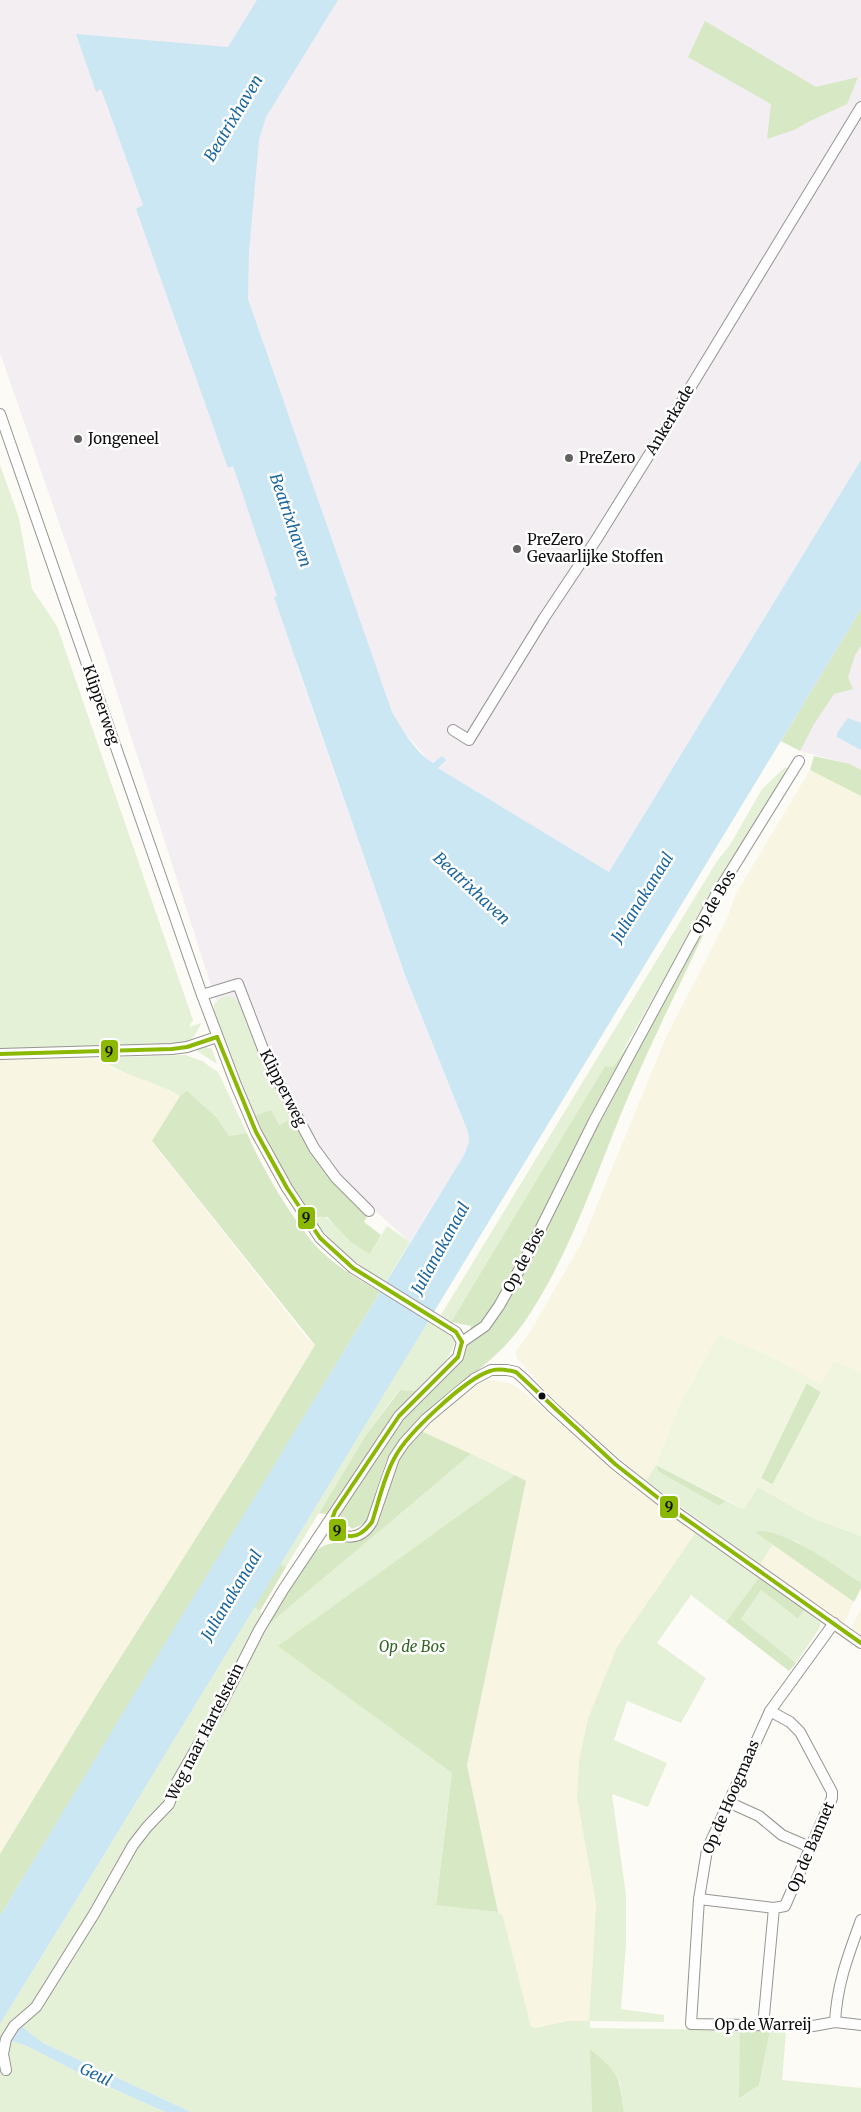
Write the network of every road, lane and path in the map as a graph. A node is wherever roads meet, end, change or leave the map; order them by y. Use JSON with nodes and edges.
{"nodes":[{"id":1,"x":861,"y":107,"type":"edge"},
{"id":2,"x":0,"y":414,"type":"edge"},
{"id":3,"x":453,"y":730,"type":"dead end"},
{"id":4,"x":799,"y":761,"type":"dead end"},
{"id":5,"x":202,"y":995,"type":"junction"},
{"id":6,"x":217,"y":1037,"type":"junction"},
{"id":7,"x":0,"y":1054,"type":"edge"},
{"id":8,"x":369,"y":1210,"type":"dead end"},
{"id":9,"x":462,"y":1342,"type":"junction"},
{"id":10,"x":332,"y":1517,"type":"junction"},
{"id":11,"x":834,"y":1623,"type":"junction"},
{"id":12,"x":861,"y":1643,"type":"edge"},
{"id":13,"x":770,"y":1711,"type":"junction"},
{"id":14,"x":728,"y":1802,"type":"junction"},
{"id":15,"x":812,"y":1848,"type":"junction"},
{"id":16,"x":699,"y":1899,"type":"junction"},
{"id":17,"x":774,"y":1908,"type":"junction"},
{"id":18,"x":861,"y":1920,"type":"edge"},
{"id":19,"x":836,"y":2022,"type":"junction"},
{"id":20,"x":691,"y":2024,"type":"joint"},
{"id":21,"x":861,"y":2025,"type":"edge"},
{"id":22,"x":763,"y":2026,"type":"junction"},
{"id":23,"x":6,"y":2070,"type":"dead end"}],
"edges":[{"from":1,"to":3,"type":"street","name":"Ankerkade"},
{"from":2,"to":5,"type":"street","name":"Klipperweg"},
{"from":4,"to":9,"type":"street","name":"Op de Bos"},
{"from":5,"to":6,"type":"street","name":"Klipperweg"},
{"from":5,"to":8,"type":"street","name":"Klipperweg"},
{"from":6,"to":7,"type":"street"},
{"from":6,"to":9,"type":"street","name":"Klipperweg"},
{"from":9,"to":10,"type":"street","name":"Op de Bos"},
{"from":10,"to":11,"type":"street"},
{"from":10,"to":23,"type":"street","name":"Weg naar Hartelstein"},
{"from":11,"to":12,"type":"street"},
{"from":11,"to":13,"type":"street","name":"Op de Hoogmaas"},
{"from":13,"to":14,"type":"street","name":"Op de Hoogmaas"},
{"from":13,"to":15,"type":"street","name":"Op de Bannet"},
{"from":14,"to":15,"type":"street"},
{"from":14,"to":16,"type":"street","name":"Op de Hoogmaas"},
{"from":15,"to":17,"type":"street","name":"Op de Bannet"},
{"from":16,"to":17,"type":"street"},
{"from":16,"to":20,"type":"street","name":"Op de Hoogmaas"},
{"from":17,"to":22,"type":"street","name":"Op de Bannet"},
{"from":18,"to":19,"type":"street"},
{"from":19,"to":21,"type":"street","name":"Op de Warreij"},
{"from":19,"to":22,"type":"street","name":"Op de Warreij"},
{"from":20,"to":22,"type":"street","name":"Op de Warreij"}]}
